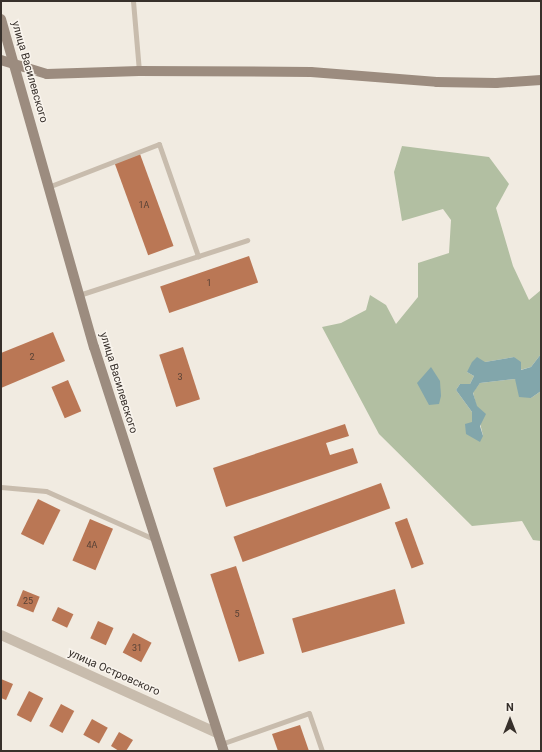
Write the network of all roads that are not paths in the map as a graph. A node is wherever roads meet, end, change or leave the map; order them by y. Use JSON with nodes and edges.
{"nodes":[{"id":1,"x":133,"y":1,"type":"edge"},
{"id":2,"x":1,"y":19,"type":"edge"},
{"id":3,"x":1,"y":60,"type":"edge"},
{"id":4,"x":14,"y":66,"type":"junction"},
{"id":5,"x":139,"y":72,"type":"junction"},
{"id":6,"x":541,"y":80,"type":"edge"},
{"id":7,"x":48,"y":187,"type":"junction"},
{"id":8,"x":247,"y":240,"type":"dead end"},
{"id":9,"x":198,"y":256,"type":"junction"},
{"id":10,"x":79,"y":295,"type":"junction"},
{"id":11,"x":1,"y":487,"type":"edge"},
{"id":12,"x":154,"y":539,"type":"junction"},
{"id":13,"x":1,"y":635,"type":"edge"},
{"id":14,"x":218,"y":733,"type":"junction"},
{"id":15,"x":222,"y":747,"type":"edge"},
{"id":16,"x":322,"y":751,"type":"edge"}],
"edges":[{"from":1,"to":5,"type":"lane"},
{"from":2,"to":4,"type":"main road","name":"улица Василевского"},
{"from":3,"to":4,"type":"main road"},
{"from":4,"to":5,"type":"main road"},
{"from":4,"to":7,"type":"main road","name":"улица Василевского"},
{"from":5,"to":6,"type":"main road"},
{"from":7,"to":9,"type":"lane"},
{"from":7,"to":10,"type":"main road","name":"улица Василевского"},
{"from":8,"to":9,"type":"lane"},
{"from":9,"to":10,"type":"lane"},
{"from":10,"to":12,"type":"main road","name":"улица Василевского"},
{"from":11,"to":12,"type":"lane"},
{"from":12,"to":14,"type":"main road","name":"улица Василевского"},
{"from":13,"to":14,"type":"street","name":"улица Островского"},
{"from":14,"to":15,"type":"main road","name":"улица Василевского"},
{"from":15,"to":16,"type":"lane"}]}
